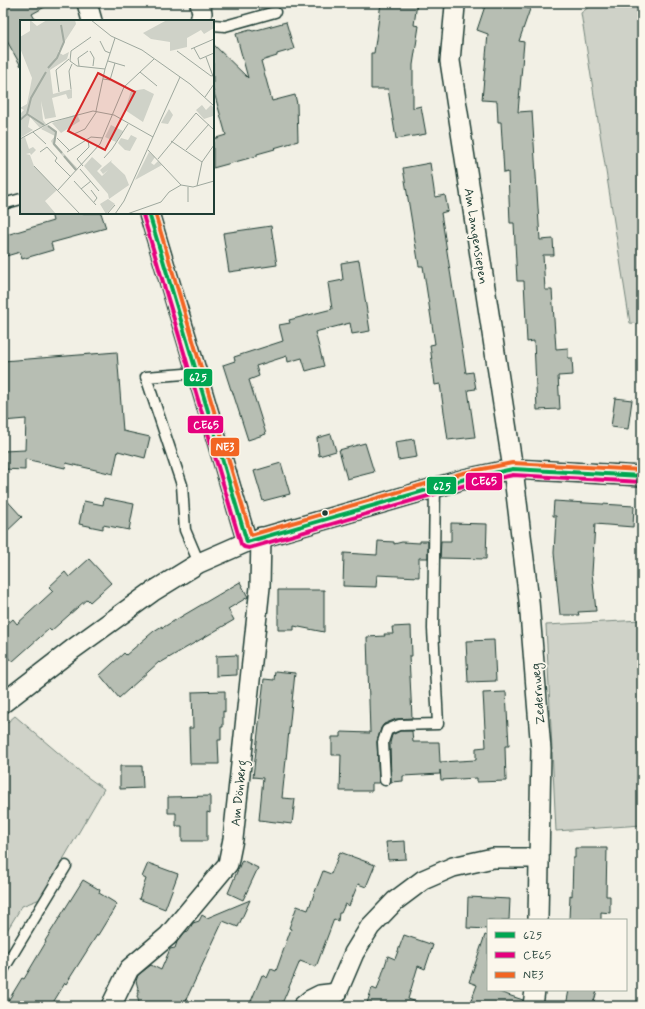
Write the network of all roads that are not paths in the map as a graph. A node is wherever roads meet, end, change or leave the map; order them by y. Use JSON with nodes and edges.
{"nodes":[{"id":1,"x":87,"y":3,"type":"edge"},
{"id":2,"x":200,"y":3,"type":"edge"},
{"id":3,"x":456,"y":3,"type":"edge"},
{"id":4,"x":275,"y":12,"type":"dead end"},
{"id":5,"x":92,"y":20,"type":"edge"},
{"id":6,"x":200,"y":20,"type":"edge"},
{"id":7,"x":214,"y":25,"type":"edge"},
{"id":8,"x":20,"y":199,"type":"edge"},
{"id":9,"x":3,"y":204,"type":"edge"},
{"id":10,"x":149,"y":214,"type":"edge"},
{"id":11,"x":197,"y":372,"type":"junction"},
{"id":12,"x":513,"y":469,"type":"junction"},
{"id":13,"x":642,"y":476,"type":"edge"},
{"id":14,"x":435,"y":488,"type":"junction"},
{"id":15,"x":254,"y":539,"type":"junction"},
{"id":16,"x":199,"y":564,"type":"junction"},
{"id":17,"x":5,"y":698,"type":"edge"},
{"id":18,"x":384,"y":780,"type":"dead end"},
{"id":19,"x":539,"y":858,"type":"junction"},
{"id":20,"x":66,"y":866,"type":"dead end"},
{"id":21,"x":538,"y":919,"type":"edge"},
{"id":22,"x":3,"y":970,"type":"edge"},
{"id":23,"x":535,"y":991,"type":"edge"},
{"id":24,"x":341,"y":1000,"type":"edge"},
{"id":25,"x":111,"y":1006,"type":"edge"},
{"id":26,"x":303,"y":1006,"type":"edge"},
{"id":27,"x":533,"y":1006,"type":"edge"}],
"edges":[{"from":1,"to":5,"type":"street"},
{"from":2,"to":6,"type":"street"},
{"from":3,"to":12,"type":"street","name":"Am Langensiepen"},
{"from":4,"to":7,"type":"lane"},
{"from":8,"to":9,"type":"lane"},
{"from":10,"to":11,"type":"street","name":"Am Dönberg"},
{"from":11,"to":15,"type":"street","name":"Am Dönberg"},
{"from":11,"to":16,"type":"lane"},
{"from":12,"to":13,"type":"street"},
{"from":12,"to":14,"type":"street"},
{"from":12,"to":19,"type":"street","name":"Zedernweg"},
{"from":14,"to":15,"type":"street"},
{"from":14,"to":18,"type":"lane"},
{"from":15,"to":16,"type":"street"},
{"from":15,"to":25,"type":"street","name":"Am Dönberg"},
{"from":16,"to":17,"type":"street"},
{"from":19,"to":21,"type":"street","name":"Zedernweg"},
{"from":19,"to":24,"type":"street"},
{"from":20,"to":22,"type":"lane"},
{"from":23,"to":27,"type":"street"},
{"from":24,"to":26,"type":"street"}]}
